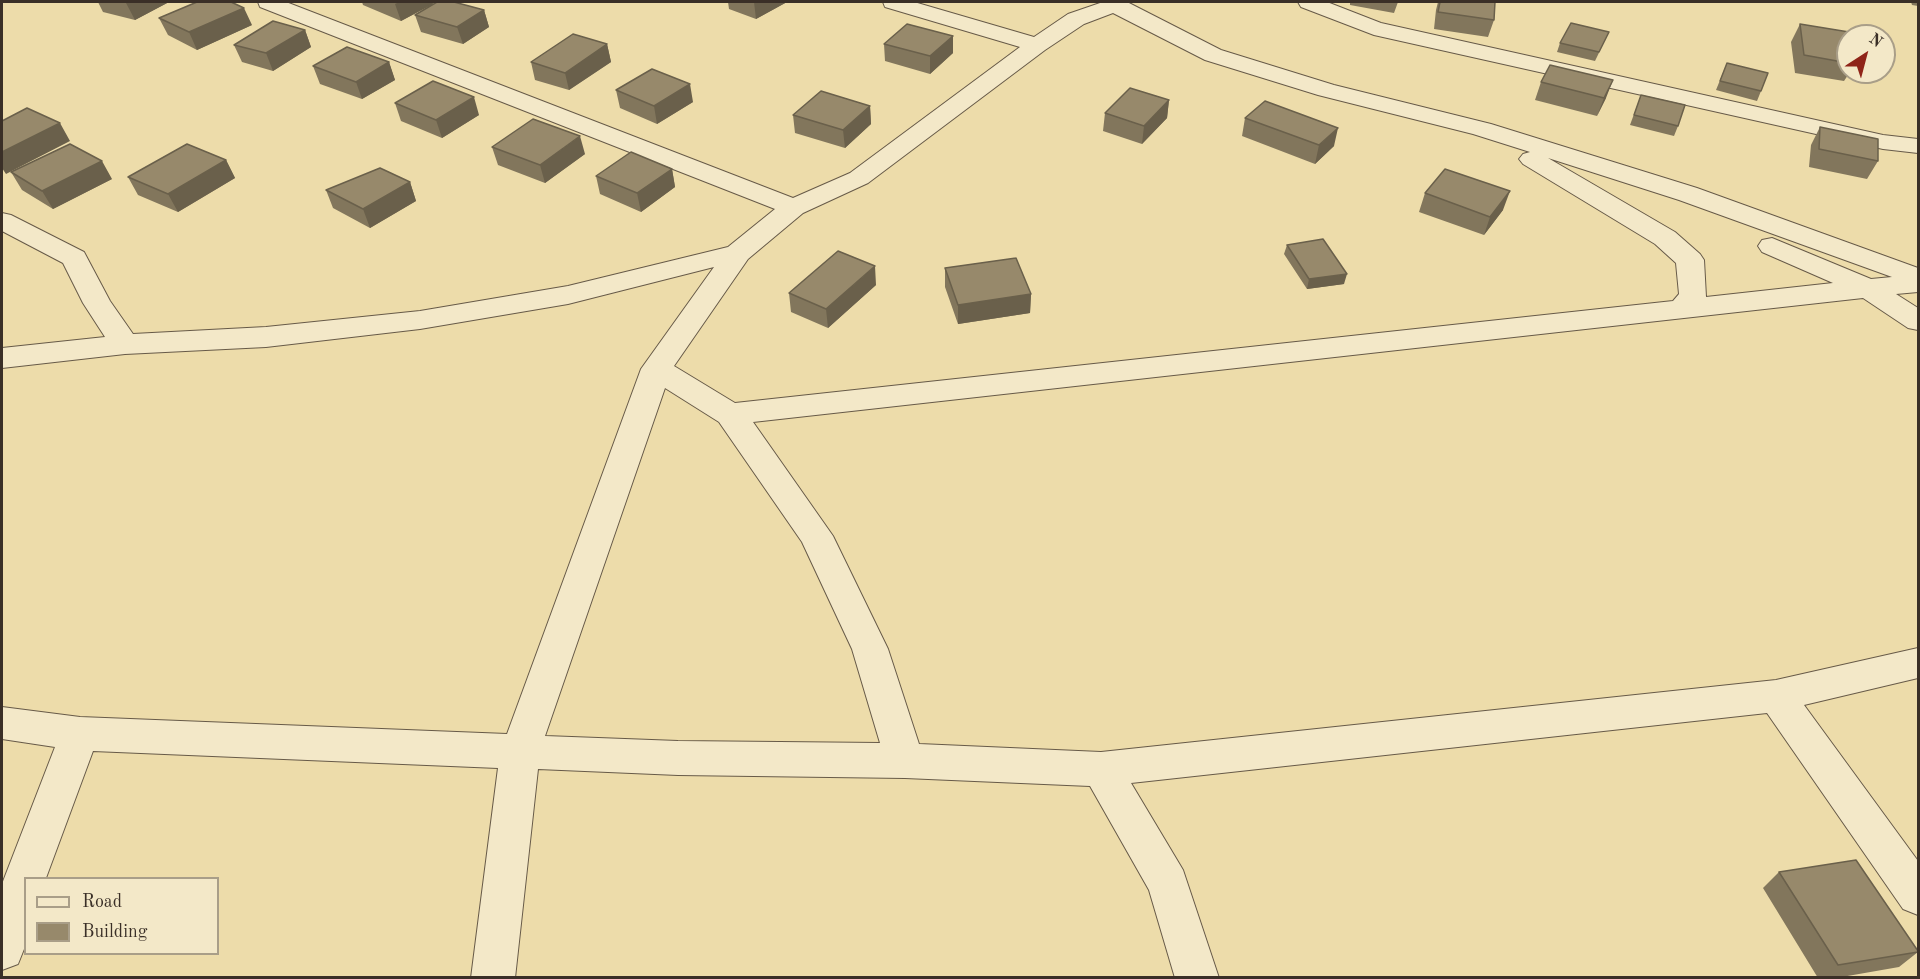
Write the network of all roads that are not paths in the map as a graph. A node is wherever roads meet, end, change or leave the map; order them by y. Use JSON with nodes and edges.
{"nodes":[{"id":1,"x":268,"y":2,"type":"edge"},
{"id":2,"x":893,"y":2,"type":"edge"},
{"id":3,"x":1309,"y":2,"type":"edge"},
{"id":4,"x":1116,"y":3,"type":"edge"},
{"id":5,"x":1037,"y":45,"type":"junction"},
{"id":6,"x":1482,"y":129,"type":"junction"},
{"id":7,"x":1918,"y":146,"type":"edge"},
{"id":8,"x":1528,"y":157,"type":"junction"},
{"id":9,"x":794,"y":207,"type":"junction"},
{"id":10,"x":2,"y":221,"type":"edge"},
{"id":11,"x":738,"y":253,"type":"junction"},
{"id":12,"x":1918,"y":277,"type":"edge"},
{"id":13,"x":1918,"y":283,"type":"edge"},
{"id":14,"x":1867,"y":288,"type":"junction"},
{"id":15,"x":1683,"y":308,"type":"junction"},
{"id":16,"x":1918,"y":321,"type":"edge"},
{"id":17,"x":125,"y":345,"type":"junction"},
{"id":18,"x":2,"y":358,"type":"edge"},
{"id":19,"x":656,"y":369,"type":"junction"},
{"id":20,"x":730,"y":414,"type":"junction"},
{"id":21,"x":1918,"y":663,"type":"edge"},
{"id":22,"x":1776,"y":696,"type":"junction"},
{"id":23,"x":2,"y":723,"type":"edge"},
{"id":24,"x":80,"y":735,"type":"junction"},
{"id":25,"x":520,"y":751,"type":"junction"},
{"id":26,"x":904,"y":761,"type":"junction"},
{"id":27,"x":1101,"y":770,"type":"junction"},
{"id":28,"x":25,"y":877,"type":"edge"},
{"id":29,"x":24,"y":881,"type":"edge"},
{"id":30,"x":1918,"y":895,"type":"edge"},
{"id":31,"x":2,"y":949,"type":"edge"},
{"id":32,"x":493,"y":978,"type":"edge"},
{"id":33,"x":1197,"y":978,"type":"edge"}],
"edges":[{"from":1,"to":9,"type":"street"},
{"from":2,"to":5,"type":"street"},
{"from":3,"to":7,"type":"street"},
{"from":4,"to":5,"type":"street"},
{"from":4,"to":6,"type":"street"},
{"from":5,"to":9,"type":"street"},
{"from":6,"to":8,"type":"street"},
{"from":6,"to":12,"type":"street"},
{"from":8,"to":14,"type":"street"},
{"from":8,"to":15,"type":"street"},
{"from":9,"to":11,"type":"street"},
{"from":10,"to":17,"type":"street"},
{"from":11,"to":17,"type":"street"},
{"from":11,"to":19,"type":"street"},
{"from":13,"to":14,"type":"street"},
{"from":14,"to":15,"type":"street"},
{"from":14,"to":16,"type":"street"},
{"from":15,"to":20,"type":"street"},
{"from":17,"to":18,"type":"street"},
{"from":19,"to":20,"type":"street"},
{"from":19,"to":25,"type":"street"},
{"from":20,"to":26,"type":"street"},
{"from":21,"to":22,"type":"street"},
{"from":22,"to":27,"type":"street"},
{"from":22,"to":30,"type":"street"},
{"from":23,"to":24,"type":"street"},
{"from":24,"to":25,"type":"street"},
{"from":24,"to":28,"type":"street"},
{"from":25,"to":26,"type":"street"},
{"from":25,"to":32,"type":"street"},
{"from":26,"to":27,"type":"street"},
{"from":27,"to":33,"type":"street"},
{"from":29,"to":31,"type":"street"}]}
